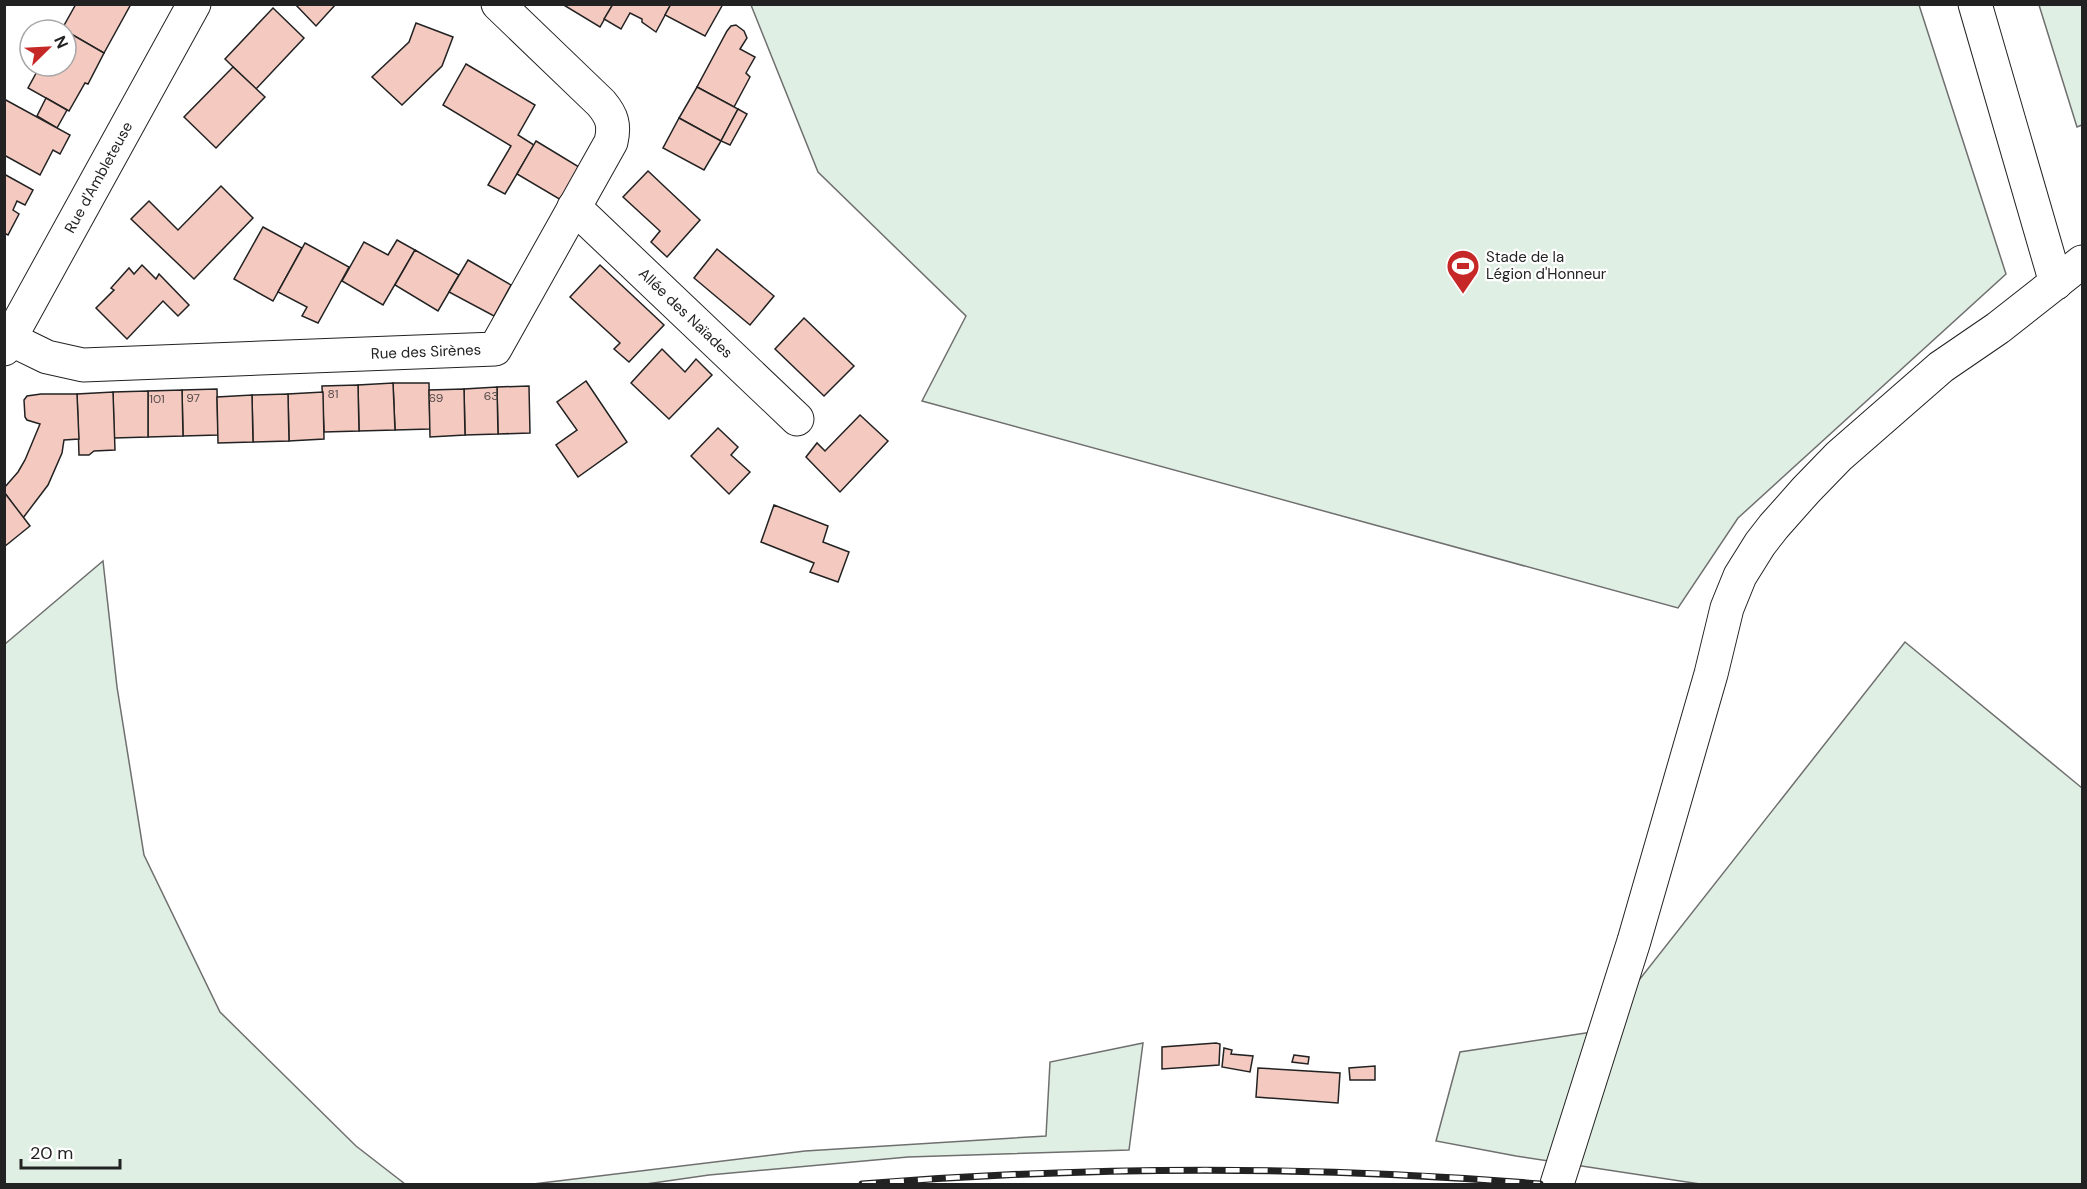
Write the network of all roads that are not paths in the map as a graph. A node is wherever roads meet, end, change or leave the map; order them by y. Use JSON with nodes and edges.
{"nodes":[{"id":1,"x":194,"y":4,"type":"edge"},
{"id":2,"x":498,"y":4,"type":"edge"},
{"id":3,"x":1975,"y":4,"type":"edge"},
{"id":4,"x":574,"y":207,"type":"junction"},
{"id":5,"x":2082,"y":262,"type":"edge"},
{"id":6,"x":2056,"y":283,"type":"junction"},
{"id":7,"x":6,"y":342,"type":"edge"},
{"id":8,"x":797,"y":419,"type":"dead end"},
{"id":9,"x":1557,"y":1185,"type":"edge"}],
"edges":[{"from":1,"to":7,"type":"street","name":"Rue d'Ambleteuse"},
{"from":2,"to":4,"type":"street","name":"Rue des Sirènes"},
{"from":3,"to":6,"type":"street"},
{"from":4,"to":7,"type":"street","name":"Rue des Sirènes"},
{"from":4,"to":8,"type":"street","name":"Allée des Naïades"},
{"from":5,"to":6,"type":"street"},
{"from":6,"to":9,"type":"street"}]}
